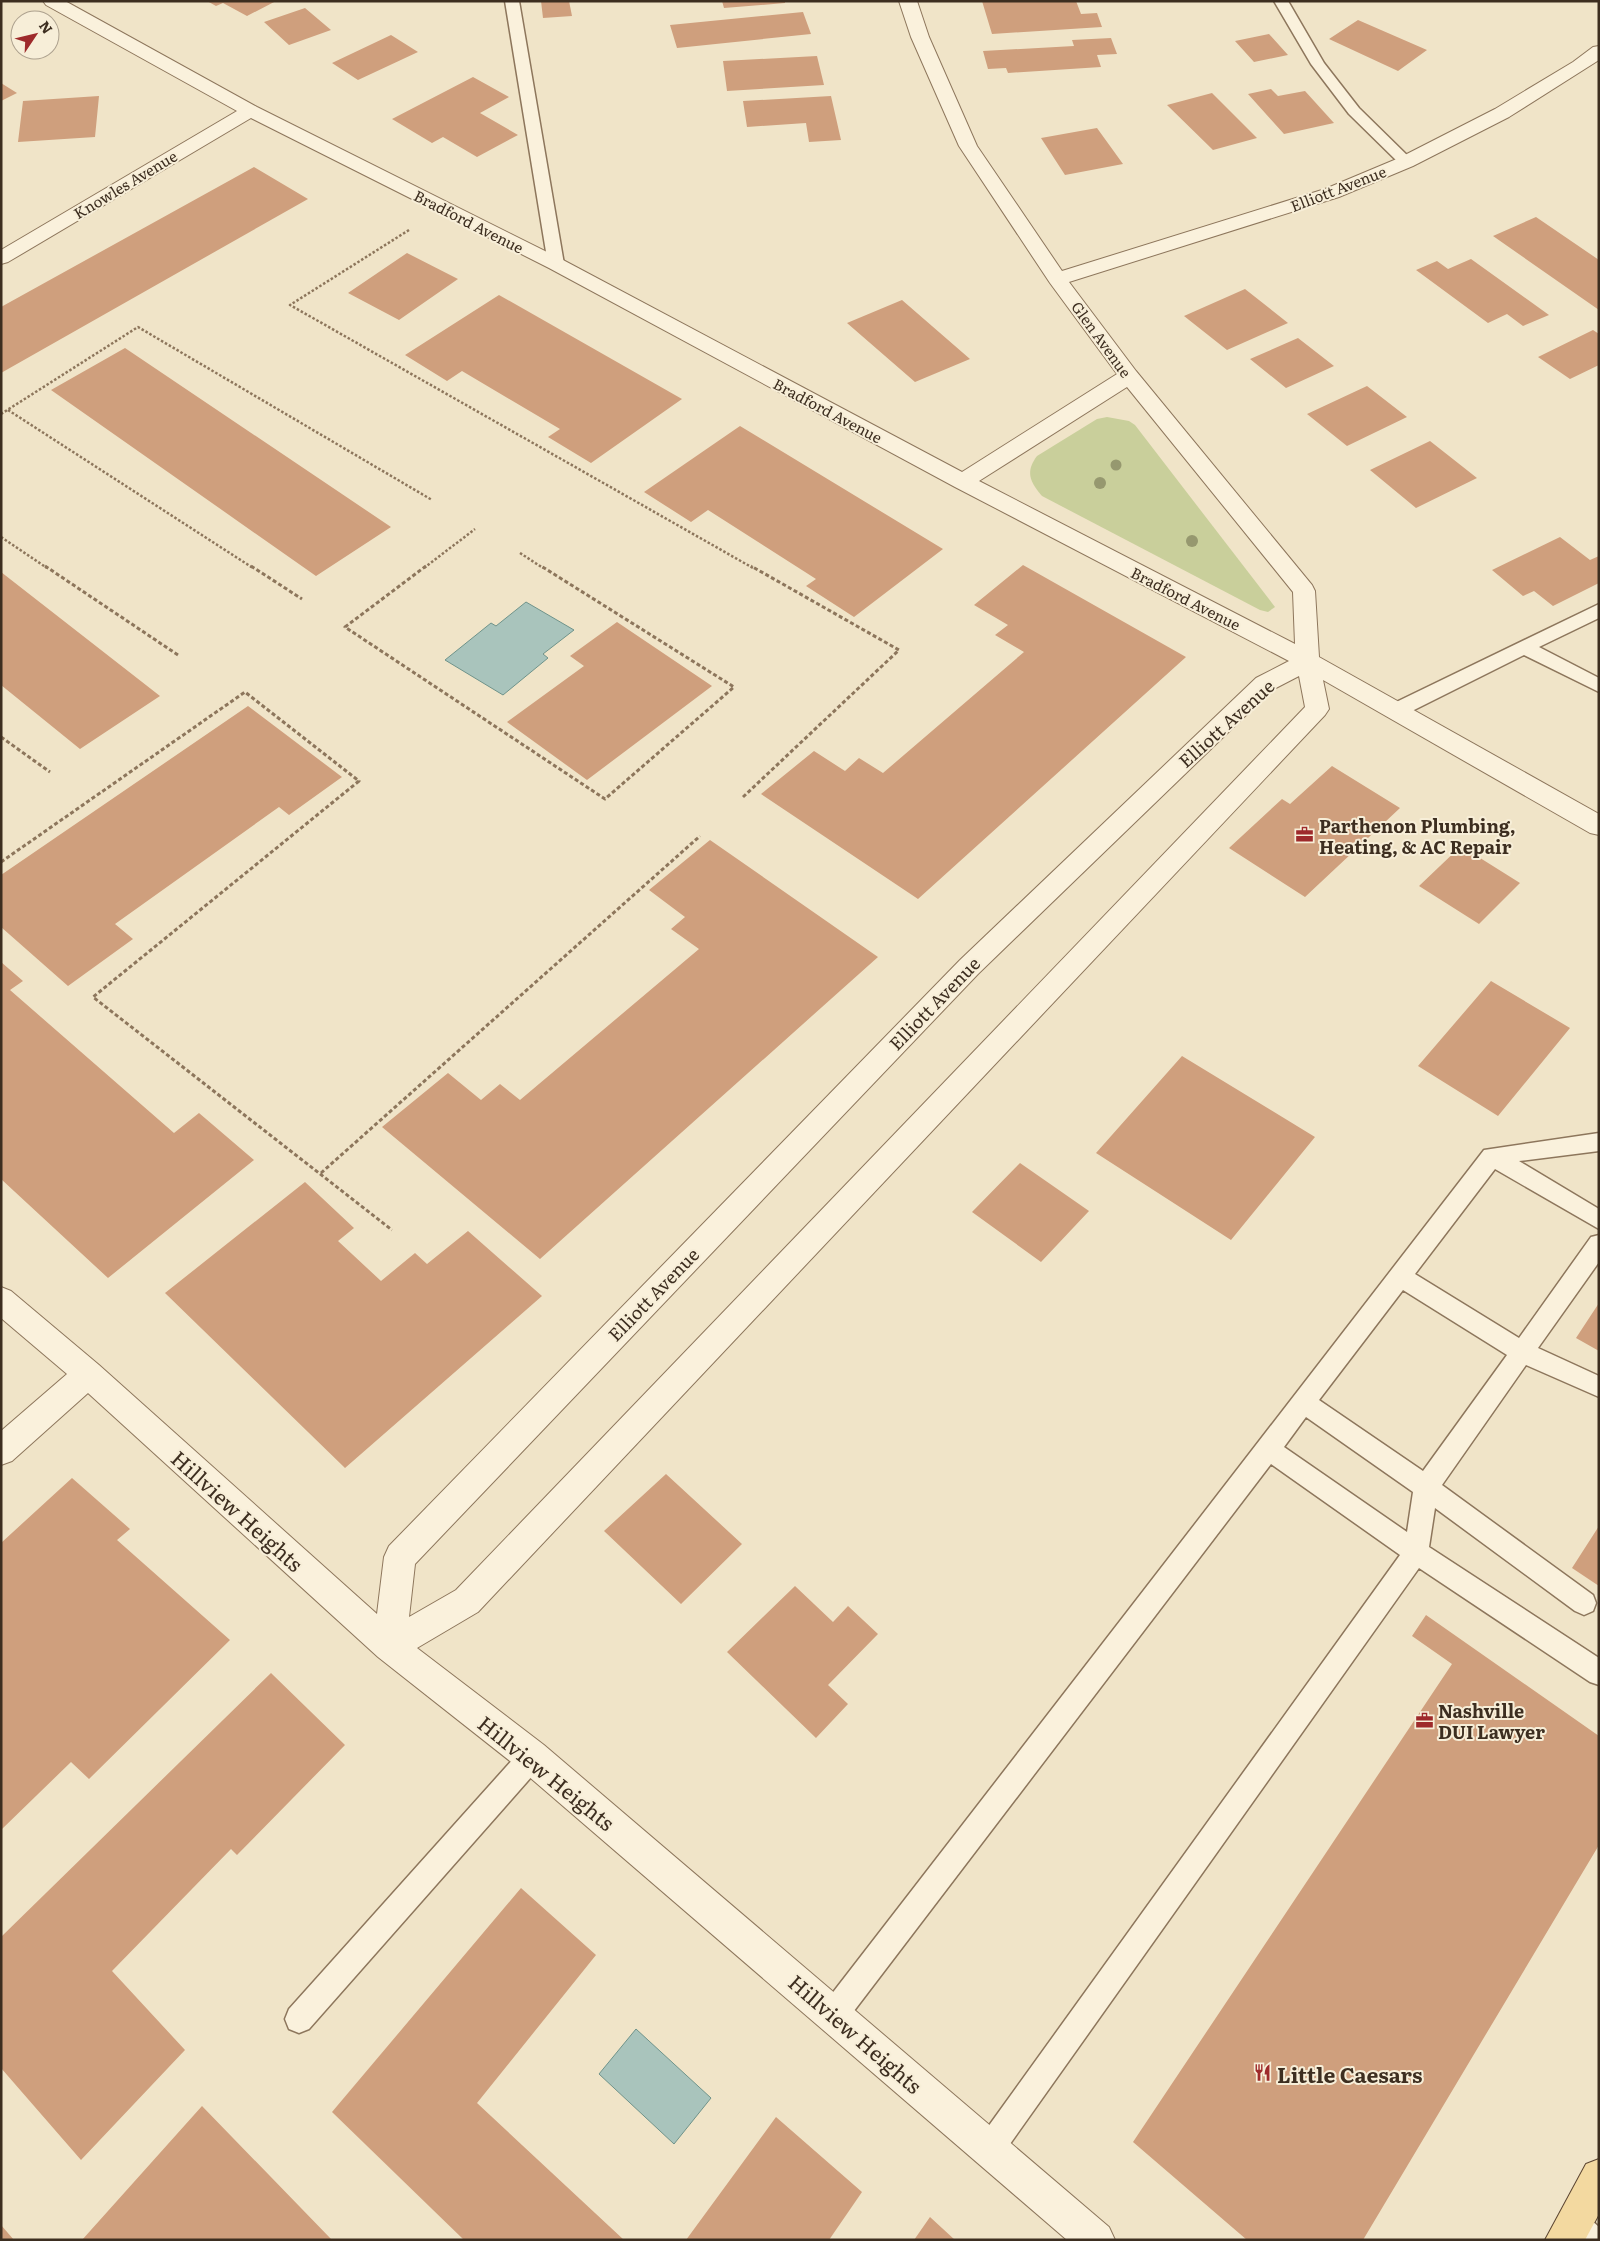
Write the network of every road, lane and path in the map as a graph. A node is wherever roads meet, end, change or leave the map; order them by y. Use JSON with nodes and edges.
{"nodes":[{"id":1,"x":52,"y":1,"type":"edge"},
{"id":2,"x":512,"y":1,"type":"edge"},
{"id":3,"x":908,"y":1,"type":"edge"},
{"id":4,"x":1281,"y":1,"type":"edge"},
{"id":5,"x":1599,"y":51,"type":"edge"},
{"id":6,"x":250,"y":111,"type":"junction"},
{"id":7,"x":1406,"y":162,"type":"junction"},
{"id":8,"x":414,"y":227,"type":"dead end"},
{"id":9,"x":1,"y":258,"type":"edge"},
{"id":10,"x":556,"y":264,"type":"junction"},
{"id":11,"x":1057,"y":279,"type":"junction"},
{"id":12,"x":1129,"y":376,"type":"junction"},
{"id":13,"x":8,"y":410,"type":"junction"},
{"id":14,"x":1,"y":414,"type":"edge"},
{"id":15,"x":963,"y":482,"type":"junction"},
{"id":16,"x":432,"y":500,"type":"dead end"},
{"id":17,"x":475,"y":529,"type":"dead end"},
{"id":18,"x":1,"y":537,"type":"edge"},
{"id":19,"x":520,"y":553,"type":"dead end"},
{"id":20,"x":302,"y":598,"type":"dead end"},
{"id":21,"x":1599,"y":610,"type":"edge"},
{"id":22,"x":1523,"y":647,"type":"junction"},
{"id":23,"x":178,"y":655,"type":"dead end"},
{"id":24,"x":1308,"y":661,"type":"junction"},
{"id":25,"x":1599,"y":686,"type":"edge"},
{"id":26,"x":1395,"y":711,"type":"junction"},
{"id":27,"x":1,"y":737,"type":"edge"},
{"id":28,"x":50,"y":772,"type":"dead end"},
{"id":29,"x":743,"y":797,"type":"dead end"},
{"id":30,"x":1599,"y":826,"type":"edge"},
{"id":31,"x":700,"y":836,"type":"dead end"},
{"id":32,"x":1,"y":862,"type":"edge"},
{"id":33,"x":1599,"y":1142,"type":"edge"},
{"id":34,"x":1492,"y":1156,"type":"junction"},
{"id":35,"x":321,"y":1173,"type":"junction"},
{"id":36,"x":1599,"y":1220,"type":"edge"},
{"id":37,"x":392,"y":1230,"type":"dead end"},
{"id":38,"x":1599,"y":1244,"type":"edge"},
{"id":39,"x":1399,"y":1276,"type":"junction"},
{"id":40,"x":1,"y":1300,"type":"edge"},
{"id":41,"x":1522,"y":1352,"type":"junction"},
{"id":42,"x":88,"y":1374,"type":"junction"},
{"id":43,"x":1599,"y":1387,"type":"edge"},
{"id":44,"x":1304,"y":1403,"type":"junction"},
{"id":45,"x":1268,"y":1449,"type":"junction"},
{"id":46,"x":1,"y":1451,"type":"edge"},
{"id":47,"x":1426,"y":1487,"type":"junction"},
{"id":48,"x":1416,"y":1552,"type":"junction"},
{"id":49,"x":1584,"y":1603,"type":"dead end"},
{"id":50,"x":389,"y":1646,"type":"junction"},
{"id":51,"x":1599,"y":1673,"type":"edge"},
{"id":52,"x":532,"y":1757,"type":"junction"},
{"id":53,"x":834,"y":2014,"type":"junction"},
{"id":54,"x":299,"y":2019,"type":"dead end"},
{"id":55,"x":990,"y":2148,"type":"junction"},
{"id":56,"x":1599,"y":2177,"type":"edge"},
{"id":57,"x":1576,"y":2234,"type":"edge"},
{"id":58,"x":1096,"y":2240,"type":"edge"}],
"edges":[{"from":1,"to":6,"type":"street","name":"Bradford Avenue"},
{"from":2,"to":10,"type":"lane"},
{"from":3,"to":11,"type":"street","name":"Glen Avenue"},
{"from":4,"to":7,"type":"lane"},
{"from":5,"to":7,"type":"street","name":"Elliott Avenue"},
{"from":6,"to":9,"type":"street","name":"Knowles Avenue"},
{"from":6,"to":10,"type":"street","name":"Bradford Avenue"},
{"from":7,"to":11,"type":"street","name":"Elliott Avenue"},
{"from":8,"to":29,"type":"path"},
{"from":10,"to":15,"type":"street","name":"Bradford Avenue"},
{"from":11,"to":12,"type":"street","name":"Glen Avenue"},
{"from":12,"to":15,"type":"street"},
{"from":12,"to":24,"type":"street","name":"Glen Avenue"},
{"from":13,"to":14,"type":"path"},
{"from":13,"to":16,"type":"path"},
{"from":13,"to":20,"type":"path"},
{"from":15,"to":24,"type":"street","name":"Bradford Avenue"},
{"from":17,"to":19,"type":"path"},
{"from":18,"to":23,"type":"path"},
{"from":21,"to":22,"type":"lane"},
{"from":22,"to":25,"type":"lane"},
{"from":22,"to":26,"type":"lane"},
{"from":24,"to":26,"type":"street","name":"Bradford Avenue"},
{"from":24,"to":50,"type":"street","name":"Elliott Avenue"},
{"from":24,"to":50,"type":"street"},
{"from":26,"to":30,"type":"street","name":"Bradford Avenue"},
{"from":27,"to":28,"type":"path"},
{"from":31,"to":35,"type":"path"},
{"from":32,"to":35,"type":"path"},
{"from":33,"to":34,"type":"lane"},
{"from":34,"to":36,"type":"lane"},
{"from":34,"to":39,"type":"lane"},
{"from":35,"to":37,"type":"path"},
{"from":38,"to":41,"type":"lane"},
{"from":39,"to":41,"type":"lane"},
{"from":39,"to":44,"type":"lane"},
{"from":40,"to":42,"type":"street","name":"Hillview Heights"},
{"from":41,"to":43,"type":"lane"},
{"from":41,"to":47,"type":"lane"},
{"from":42,"to":46,"type":"street"},
{"from":42,"to":50,"type":"street","name":"Hillview Heights"},
{"from":44,"to":45,"type":"lane"},
{"from":44,"to":47,"type":"lane"},
{"from":45,"to":48,"type":"lane"},
{"from":45,"to":53,"type":"lane"},
{"from":47,"to":48,"type":"lane"},
{"from":47,"to":49,"type":"lane"},
{"from":48,"to":51,"type":"lane"},
{"from":48,"to":55,"type":"lane"},
{"from":50,"to":52,"type":"street","name":"Hillview Heights"},
{"from":52,"to":53,"type":"street","name":"Hillview Heights"},
{"from":52,"to":54,"type":"lane"},
{"from":53,"to":55,"type":"street","name":"Hillview Heights"},
{"from":55,"to":58,"type":"street","name":"Hillview Heights"},
{"from":56,"to":57,"type":"main road"}]}
